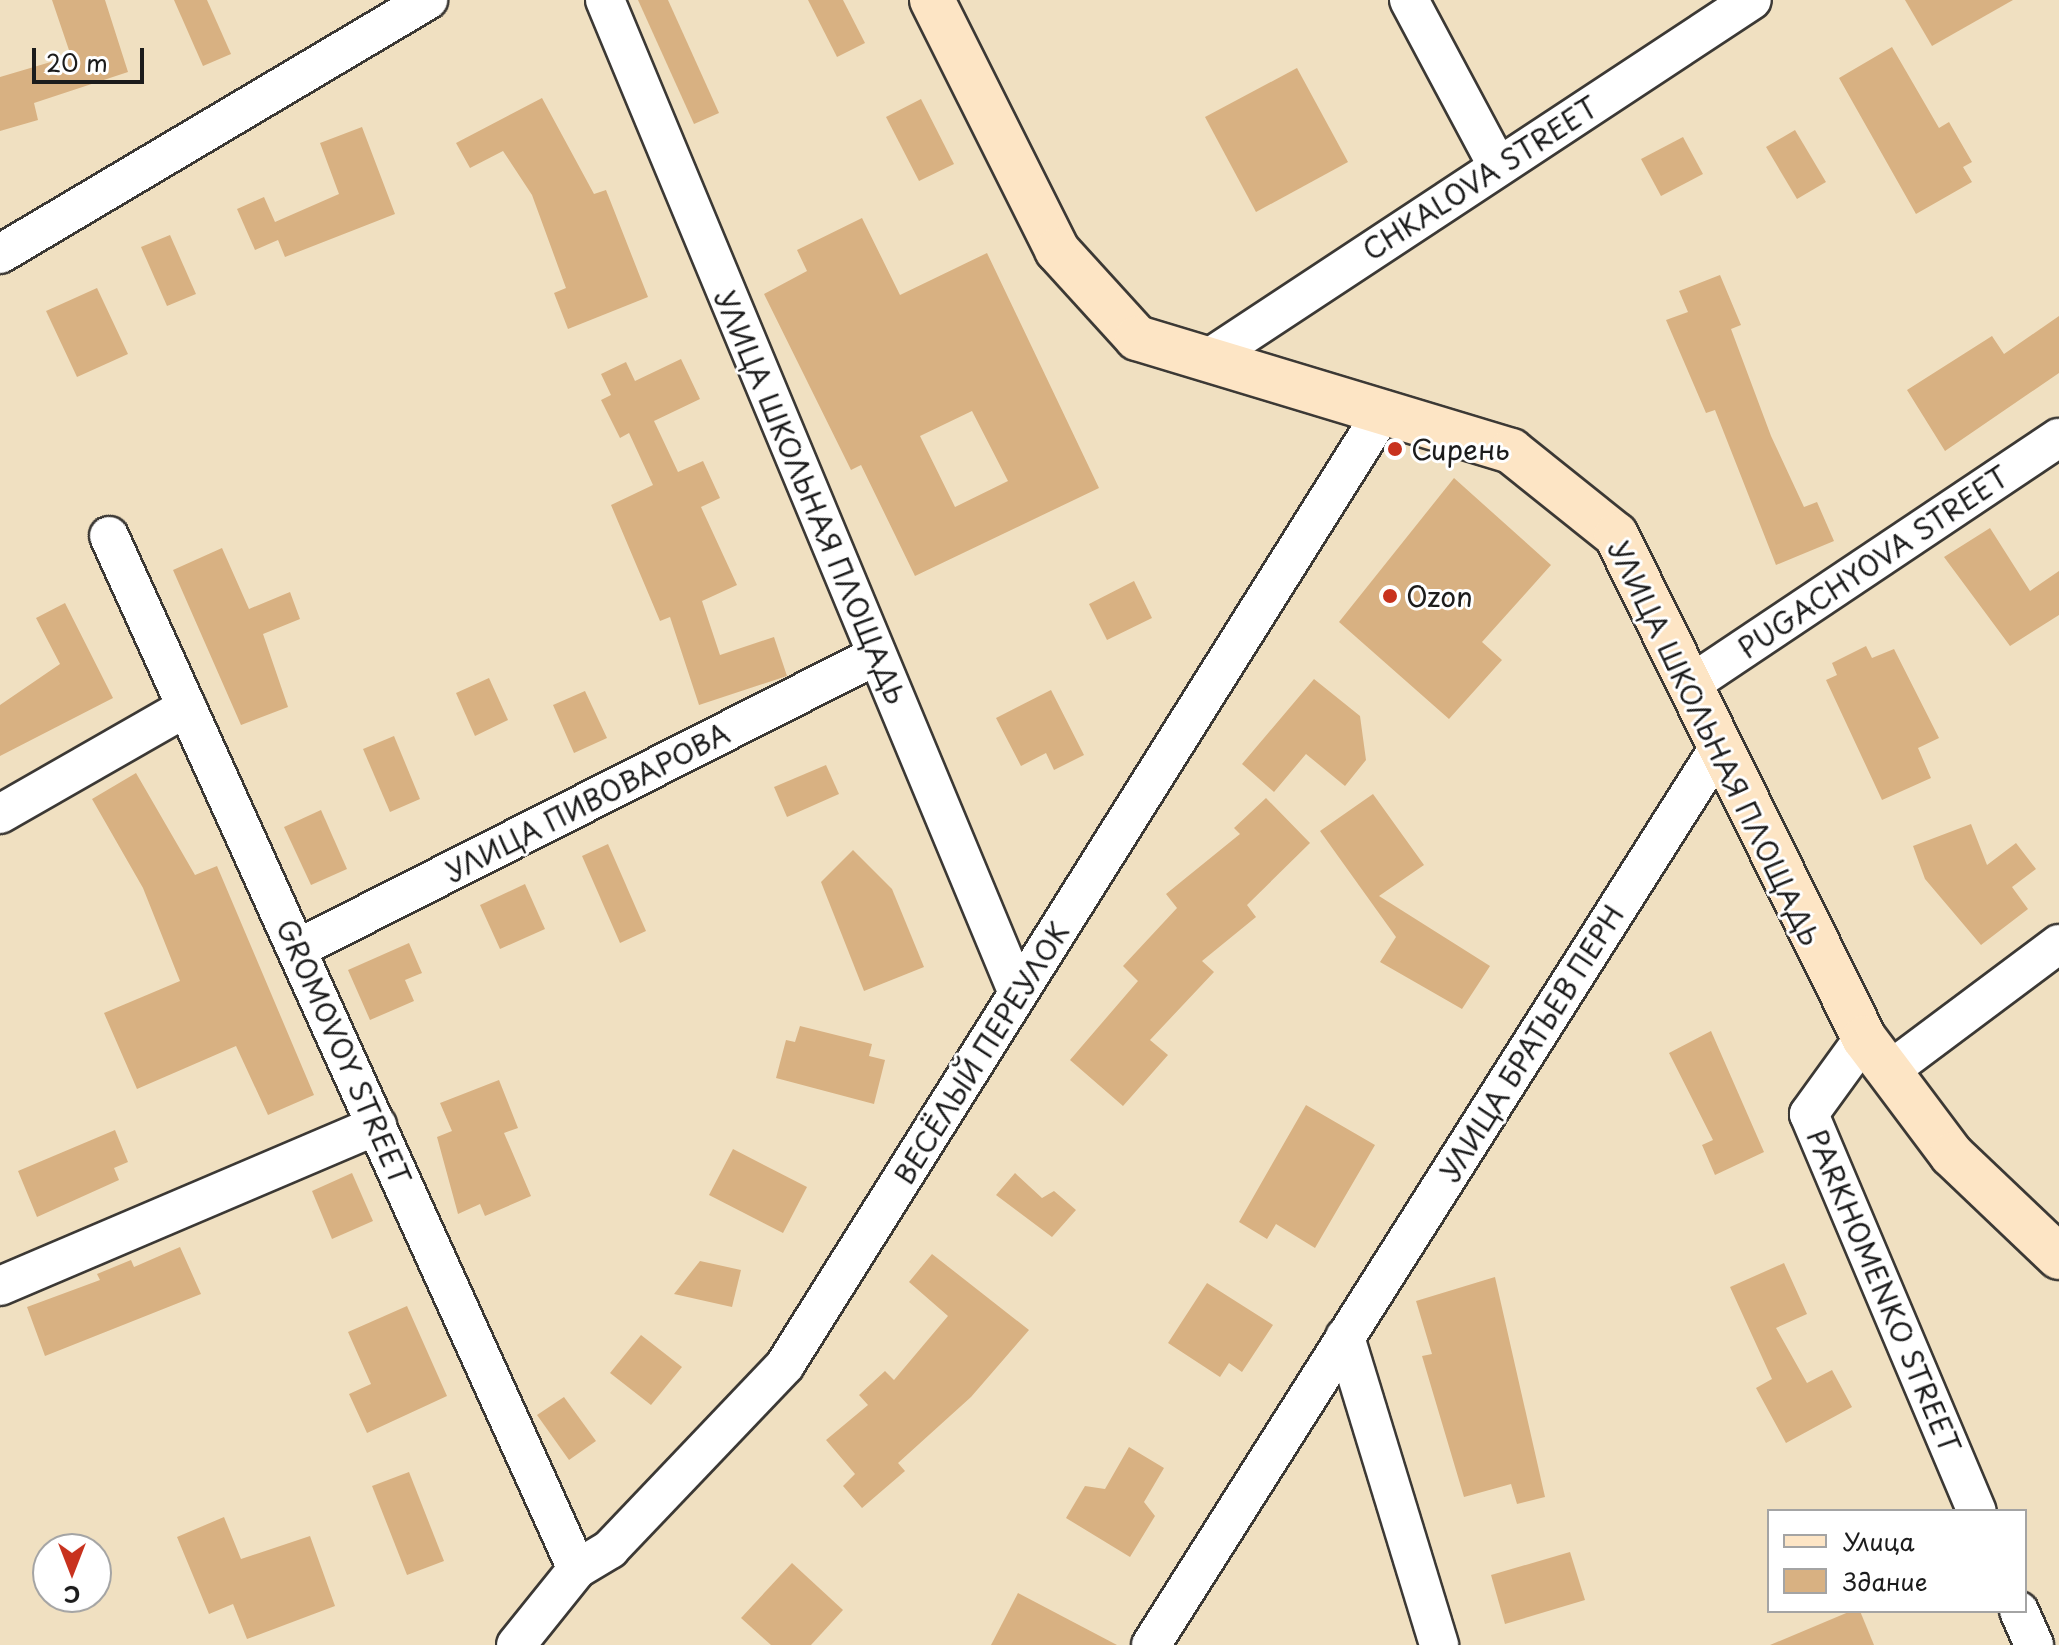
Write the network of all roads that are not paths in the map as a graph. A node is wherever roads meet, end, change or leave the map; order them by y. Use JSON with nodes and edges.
{"nodes":[{"id":1,"x":428,"y":0,"type":"edge"},
{"id":2,"x":605,"y":0,"type":"edge"},
{"id":3,"x":932,"y":0,"type":"edge"},
{"id":4,"x":1409,"y":0,"type":"edge"},
{"id":5,"x":1752,"y":0,"type":"edge"},
{"id":6,"x":1497,"y":165,"type":"junction"},
{"id":7,"x":0,"y":254,"type":"edge"},
{"id":8,"x":1209,"y":358,"type":"junction"},
{"id":9,"x":1384,"y":410,"type":"junction"},
{"id":10,"x":2059,"y":438,"type":"edge"},
{"id":11,"x":109,"y":536,"type":"dead end"},
{"id":12,"x":877,"y":655,"type":"junction"},
{"id":13,"x":1688,"y":686,"type":"junction"},
{"id":14,"x":187,"y":707,"type":"junction"},
{"id":15,"x":1718,"y":749,"type":"junction"},
{"id":16,"x":0,"y":814,"type":"edge"},
{"id":17,"x":2059,"y":944,"type":"edge"},
{"id":18,"x":297,"y":949,"type":"junction"},
{"id":19,"x":1018,"y":993,"type":"junction"},
{"id":20,"x":1877,"y":1054,"type":"junction"},
{"id":21,"x":377,"y":1125,"type":"junction"},
{"id":22,"x":2059,"y":1257,"type":"edge"},
{"id":23,"x":0,"y":1286,"type":"edge"},
{"id":24,"x":1345,"y":1337,"type":"junction"},
{"id":25,"x":1976,"y":1509,"type":"edge"},
{"id":26,"x":577,"y":1569,"type":"junction"},
{"id":27,"x":2020,"y":1613,"type":"edge"},
{"id":28,"x":510,"y":1642,"type":"edge"},
{"id":29,"x":1151,"y":1645,"type":"edge"},
{"id":30,"x":1439,"y":1645,"type":"edge"},
{"id":31,"x":2034,"y":1645,"type":"edge"}],
"edges":[{"from":1,"to":7,"type":"street"},
{"from":2,"to":12,"type":"street","name":"УЛИЦА ШКОЛЬНАЯ ПЛОЩАДЬ"},
{"from":3,"to":8,"type":"main road","name":"УЛИЦА ШКОЛЬНАЯ ПЛОЩАДЬ"},
{"from":4,"to":6,"type":"street"},
{"from":5,"to":6,"type":"street","name":"CHKALOVA STREET"},
{"from":6,"to":8,"type":"street","name":"CHKALOVA STREET"},
{"from":8,"to":9,"type":"main road","name":"УЛИЦА ШКОЛЬНАЯ ПЛОЩАДЬ"},
{"from":9,"to":13,"type":"main road","name":"УЛИЦА ШКОЛЬНАЯ ПЛОЩАДЬ"},
{"from":9,"to":19,"type":"street","name":"ВЕСЁЛЫЙ ПЕРЕУЛОК"},
{"from":10,"to":13,"type":"street","name":"PUGACHYOVA STREET"},
{"from":11,"to":14,"type":"street","name":"GROMOVOY STREET"},
{"from":12,"to":18,"type":"street","name":"УЛИЦА ПИВОВАРОВА"},
{"from":12,"to":19,"type":"street","name":"УЛИЦА ШКОЛЬНАЯ ПЛОЩАДЬ"},
{"from":13,"to":15,"type":"main road","name":"УЛИЦА ШКОЛЬНАЯ ПЛОЩАДЬ"},
{"from":14,"to":16,"type":"street"},
{"from":14,"to":18,"type":"street","name":"GROMOVOY STREET"},
{"from":15,"to":20,"type":"main road","name":"УЛИЦА ШКОЛЬНАЯ ПЛОЩАДЬ"},
{"from":15,"to":24,"type":"street","name":"УЛИЦА БРАТЬЕВ ПЕРН"},
{"from":17,"to":20,"type":"street"},
{"from":18,"to":21,"type":"street","name":"GROMOVOY STREET"},
{"from":19,"to":26,"type":"street","name":"ВЕСЁЛЫЙ ПЕРЕУЛОК"},
{"from":20,"to":22,"type":"main road","name":"УЛИЦА ШКОЛЬНАЯ ПЛОЩАДЬ"},
{"from":20,"to":25,"type":"street","name":"PARKHOMENKO STREET"},
{"from":21,"to":23,"type":"street"},
{"from":21,"to":26,"type":"street","name":"GROMOVOY STREET"},
{"from":24,"to":29,"type":"street","name":"УЛИЦА БРАТЬЕВ ПЕРН"},
{"from":24,"to":30,"type":"street"},
{"from":26,"to":28,"type":"street","name":"ВЕСЁЛЫЙ ПЕРЕУЛОК"},
{"from":27,"to":31,"type":"street"}]}
